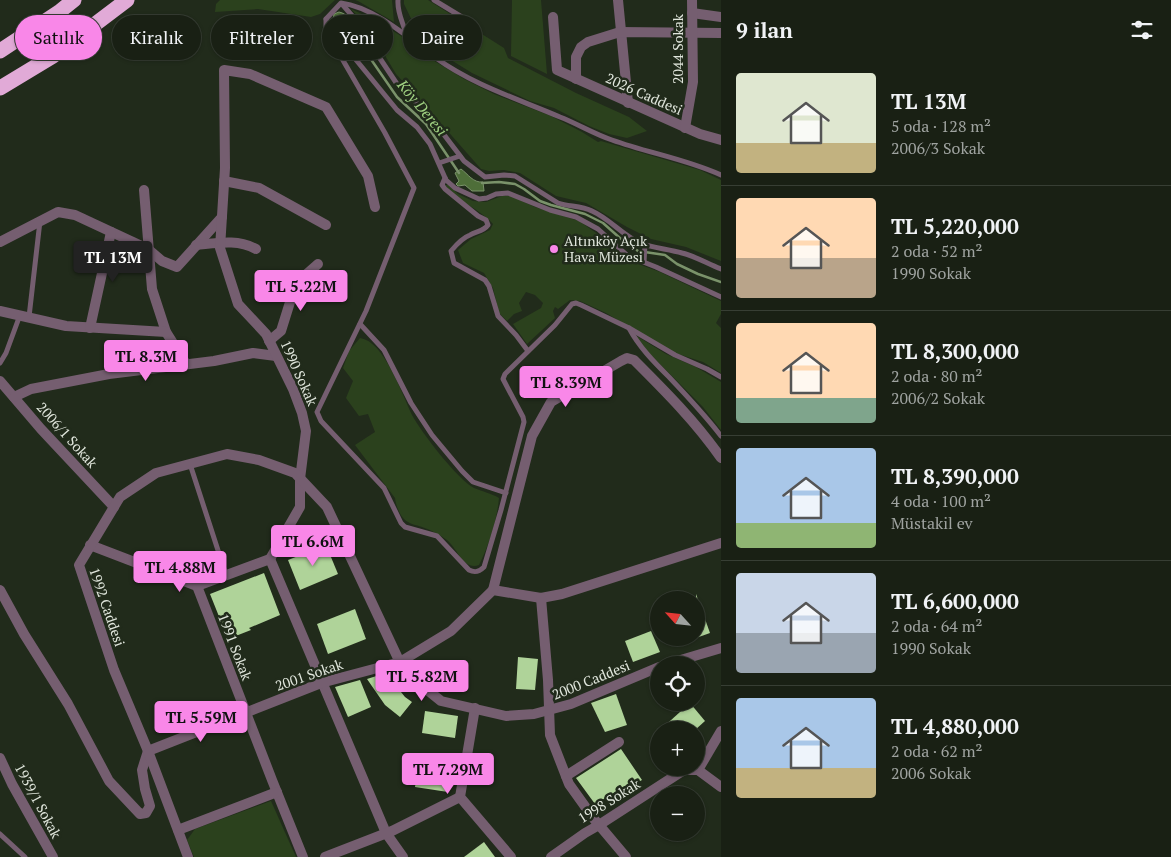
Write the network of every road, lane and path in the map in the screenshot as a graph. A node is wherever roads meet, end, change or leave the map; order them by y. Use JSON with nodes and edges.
{"nodes":[{"id":1,"x":74,"y":0,"type":"edge"},
{"id":2,"x":127,"y":0,"type":"edge"},
{"id":3,"x":398,"y":0,"type":"edge"},
{"id":4,"x":434,"y":0,"type":"edge"},
{"id":5,"x":618,"y":0,"type":"edge"},
{"id":6,"x":692,"y":0,"type":"edge"},
{"id":7,"x":341,"y":4,"type":"junction"},
{"id":8,"x":692,"y":13,"type":"junction"},
{"id":9,"x":330,"y":15,"type":"edge"},
{"id":10,"x":459,"y":15,"type":"edge"},
{"id":11,"x":553,"y":17,"type":"dead end"},
{"id":12,"x":721,"y":17,"type":"edge"},
{"id":13,"x":403,"y":22,"type":"edge"},
{"id":14,"x":403,"y":32,"type":"edge"},
{"id":15,"x":620,"y":32,"type":"junction"},
{"id":16,"x":721,"y":32,"type":"edge"},
{"id":17,"x":692,"y":33,"type":"junction"},
{"id":18,"x":0,"y":51,"type":"edge"},
{"id":19,"x":343,"y":60,"type":"edge"},
{"id":20,"x":356,"y":60,"type":"edge"},
{"id":21,"x":439,"y":60,"type":"edge"},
{"id":22,"x":576,"y":79,"type":"junction"},
{"id":23,"x":0,"y":88,"type":"edge"},
{"id":24,"x":628,"y":103,"type":"junction"},
{"id":25,"x":686,"y":128,"type":"junction"},
{"id":26,"x":721,"y":140,"type":"edge"},
{"id":27,"x":460,"y":156,"type":"junction"},
{"id":28,"x":439,"y":163,"type":"junction"},
{"id":29,"x":720,"y":174,"type":"edge"},
{"id":30,"x":445,"y":178,"type":"junction"},
{"id":31,"x":224,"y":181,"type":"junction"},
{"id":32,"x":144,"y":190,"type":"dead end"},
{"id":33,"x":375,"y":207,"type":"dead end"},
{"id":34,"x":222,"y":217,"type":"junction"},
{"id":35,"x":40,"y":221,"type":"junction"},
{"id":36,"x":326,"y":225,"type":"dead end"},
{"id":37,"x":111,"y":232,"type":"junction"},
{"id":38,"x":0,"y":242,"type":"edge"},
{"id":39,"x":221,"y":242,"type":"junction"},
{"id":40,"x":645,"y":244,"type":"junction"},
{"id":41,"x":196,"y":245,"type":"junction"},
{"id":42,"x":148,"y":249,"type":"junction"},
{"id":43,"x":256,"y":249,"type":"dead end"},
{"id":44,"x":644,"y":262,"type":"junction"},
{"id":45,"x":318,"y":264,"type":"dead end"},
{"id":46,"x":721,"y":269,"type":"edge"},
{"id":47,"x":721,"y":297,"type":"edge"},
{"id":48,"x":0,"y":311,"type":"edge"},
{"id":49,"x":25,"y":316,"type":"junction"},
{"id":50,"x":360,"y":324,"type":"junction"},
{"id":51,"x":90,"y":328,"type":"junction"},
{"id":52,"x":629,"y":328,"type":"junction"},
{"id":53,"x":166,"y":332,"type":"junction"},
{"id":54,"x":269,"y":341,"type":"junction"},
{"id":55,"x":528,"y":350,"type":"junction"},
{"id":56,"x":276,"y":356,"type":"junction"},
{"id":57,"x":0,"y":363,"type":"edge"},
{"id":58,"x":186,"y":364,"type":"junction"},
{"id":59,"x":721,"y":377,"type":"edge"},
{"id":60,"x":0,"y":381,"type":"edge"},
{"id":61,"x":14,"y":397,"type":"junction"},
{"id":62,"x":721,"y":436,"type":"edge"},
{"id":63,"x":721,"y":458,"type":"edge"},
{"id":64,"x":190,"y":464,"type":"junction"},
{"id":65,"x":300,"y":479,"type":"junction"},
{"id":66,"x":506,"y":493,"type":"junction"},
{"id":67,"x":114,"y":507,"type":"junction"},
{"id":68,"x":721,"y":543,"type":"edge"},
{"id":69,"x":90,"y":545,"type":"junction"},
{"id":70,"x":270,"y":559,"type":"junction"},
{"id":71,"x":226,"y":576,"type":"junction"},
{"id":72,"x":198,"y":586,"type":"junction"},
{"id":73,"x":0,"y":590,"type":"edge"},
{"id":74,"x":492,"y":590,"type":"junction"},
{"id":75,"x":542,"y":598,"type":"junction"},
{"id":76,"x":721,"y":648,"type":"edge"},
{"id":77,"x":694,"y":656,"type":"edge"},
{"id":78,"x":400,"y":662,"type":"junction"},
{"id":79,"x":650,"y":671,"type":"edge"},
{"id":80,"x":321,"y":683,"type":"junction"},
{"id":81,"x":474,"y":708,"type":"junction"},
{"id":82,"x":550,"y":711,"type":"junction"},
{"id":83,"x":246,"y":713,"type":"junction"},
{"id":84,"x":721,"y":731,"type":"edge"},
{"id":85,"x":619,"y":742,"type":"dead end"},
{"id":86,"x":148,"y":751,"type":"junction"},
{"id":87,"x":0,"y":758,"type":"edge"},
{"id":88,"x":705,"y":758,"type":"edge"},
{"id":89,"x":705,"y":775,"type":"edge"},
{"id":90,"x":566,"y":776,"type":"junction"},
{"id":91,"x":675,"y":776,"type":"edge"},
{"id":92,"x":721,"y":787,"type":"edge"},
{"id":93,"x":277,"y":792,"type":"junction"},
{"id":94,"x":460,"y":797,"type":"junction"},
{"id":95,"x":599,"y":825,"type":"junction"},
{"id":96,"x":178,"y":830,"type":"junction"},
{"id":97,"x":386,"y":833,"type":"junction"},
{"id":98,"x":0,"y":834,"type":"edge"},
{"id":99,"x":25,"y":857,"type":"edge"},
{"id":100,"x":53,"y":857,"type":"edge"},
{"id":101,"x":188,"y":857,"type":"edge"},
{"id":102,"x":303,"y":857,"type":"edge"},
{"id":103,"x":325,"y":857,"type":"edge"},
{"id":104,"x":403,"y":857,"type":"edge"},
{"id":105,"x":510,"y":857,"type":"edge"},
{"id":106,"x":551,"y":857,"type":"edge"},
{"id":107,"x":626,"y":857,"type":"edge"}],
"edges":[{"from":1,"to":18,"type":"highway"},
{"from":2,"to":23,"type":"highway"},
{"from":3,"to":13,"type":"lane"},
{"from":4,"to":10,"type":"lane"},
{"from":5,"to":15,"type":"street"},
{"from":6,"to":8,"type":"street","name":"2044 Sokak"},
{"from":7,"to":9,"type":"lane"},
{"from":7,"to":14,"type":"lane"},
{"from":7,"to":27,"type":"lane"},
{"from":8,"to":12,"type":"street"},
{"from":8,"to":17,"type":"street","name":"2044 Sokak"},
{"from":11,"to":22,"type":"street","name":"2026 Caddesi"},
{"from":15,"to":17,"type":"street"},
{"from":15,"to":22,"type":"street"},
{"from":15,"to":24,"type":"street"},
{"from":16,"to":17,"type":"street"},
{"from":17,"to":25,"type":"street","name":"2044 Sokak"},
{"from":19,"to":50,"type":"lane"},
{"from":20,"to":28,"type":"lane"},
{"from":21,"to":29,"type":"lane"},
{"from":22,"to":24,"type":"street","name":"2026 Caddesi"},
{"from":24,"to":25,"type":"street","name":"2026 Caddesi"},
{"from":25,"to":26,"type":"street","name":"2026 Caddesi"},
{"from":27,"to":28,"type":"lane"},
{"from":27,"to":40,"type":"lane"},
{"from":28,"to":30,"type":"lane"},
{"from":30,"to":44,"type":"lane"},
{"from":30,"to":55,"type":"lane"},
{"from":31,"to":33,"type":"street","name":"1990 Sokak"},
{"from":31,"to":34,"type":"street","name":"1990 Sokak"},
{"from":31,"to":36,"type":"street"},
{"from":32,"to":42,"type":"street"},
{"from":34,"to":39,"type":"street","name":"1990 Sokak"},
{"from":34,"to":41,"type":"street"},
{"from":35,"to":37,"type":"street"},
{"from":35,"to":38,"type":"street"},
{"from":35,"to":49,"type":"lane"},
{"from":37,"to":42,"type":"street"},
{"from":37,"to":51,"type":"street"},
{"from":39,"to":41,"type":"street"},
{"from":39,"to":43,"type":"street"},
{"from":39,"to":54,"type":"street","name":"1990 Sokak"},
{"from":40,"to":44,"type":"lane"},
{"from":40,"to":46,"type":"lane"},
{"from":41,"to":42,"type":"street"},
{"from":42,"to":53,"type":"street"},
{"from":44,"to":47,"type":"lane"},
{"from":45,"to":54,"type":"street"},
{"from":48,"to":49,"type":"street"},
{"from":49,"to":51,"type":"street"},
{"from":49,"to":57,"type":"lane"},
{"from":50,"to":66,"type":"lane"},
{"from":50,"to":66,"type":"lane"},
{"from":51,"to":53,"type":"street"},
{"from":52,"to":55,"type":"lane"},
{"from":52,"to":59,"type":"lane"},
{"from":52,"to":62,"type":"lane"},
{"from":53,"to":58,"type":"street"},
{"from":54,"to":56,"type":"street","name":"1990 Sokak"},
{"from":55,"to":66,"type":"lane"},
{"from":56,"to":58,"type":"street"},
{"from":56,"to":65,"type":"street","name":"1990 Sokak"},
{"from":58,"to":61,"type":"street"},
{"from":60,"to":61,"type":"street","name":"2006/1 Sokak"},
{"from":61,"to":67,"type":"street","name":"2006/1 Sokak"},
{"from":63,"to":74,"type":"street"},
{"from":64,"to":65,"type":"street","name":"1992 Caddesi"},
{"from":64,"to":67,"type":"street","name":"1992 Caddesi"},
{"from":64,"to":71,"type":"lane"},
{"from":65,"to":70,"type":"street","name":"1990 Sokak"},
{"from":65,"to":78,"type":"street","name":"2000 Caddesi"},
{"from":67,"to":69,"type":"street","name":"1992 Caddesi"},
{"from":68,"to":75,"type":"street"},
{"from":69,"to":72,"type":"street"},
{"from":69,"to":86,"type":"street","name":"1992 Caddesi"},
{"from":70,"to":71,"type":"street"},
{"from":70,"to":80,"type":"street"},
{"from":71,"to":72,"type":"street"},
{"from":72,"to":83,"type":"street","name":"1991 Sokak"},
{"from":73,"to":86,"type":"street"},
{"from":74,"to":75,"type":"street"},
{"from":74,"to":78,"type":"street","name":"2001 Sokak"},
{"from":75,"to":82,"type":"street"},
{"from":76,"to":77,"type":"street"},
{"from":78,"to":80,"type":"street","name":"2001 Sokak"},
{"from":78,"to":81,"type":"street","name":"2000 Caddesi"},
{"from":79,"to":82,"type":"street","name":"2000 Caddesi"},
{"from":80,"to":83,"type":"street","name":"2001 Sokak"},
{"from":80,"to":97,"type":"street"},
{"from":81,"to":82,"type":"street","name":"2000 Caddesi"},
{"from":81,"to":94,"type":"street"},
{"from":82,"to":90,"type":"street"},
{"from":83,"to":86,"type":"street","name":"2001 Sokak"},
{"from":83,"to":93,"type":"street","name":"1991 Sokak"},
{"from":84,"to":88,"type":"street"},
{"from":85,"to":90,"type":"street"},
{"from":86,"to":96,"type":"street","name":"1992 Caddesi"},
{"from":87,"to":100,"type":"street","name":"1939/1 Sokak"},
{"from":89,"to":92,"type":"street"},
{"from":90,"to":95,"type":"street"},
{"from":91,"to":95,"type":"street","name":"1998 Sokak"},
{"from":93,"to":96,"type":"street"},
{"from":93,"to":102,"type":"street","name":"1991 Sokak"},
{"from":94,"to":97,"type":"street"},
{"from":94,"to":105,"type":"street"},
{"from":95,"to":106,"type":"street","name":"1998 Sokak"},
{"from":95,"to":107,"type":"street"},
{"from":96,"to":101,"type":"street","name":"1992 Caddesi"},
{"from":97,"to":103,"type":"street"},
{"from":97,"to":104,"type":"street"},
{"from":98,"to":99,"type":"lane"}]}
